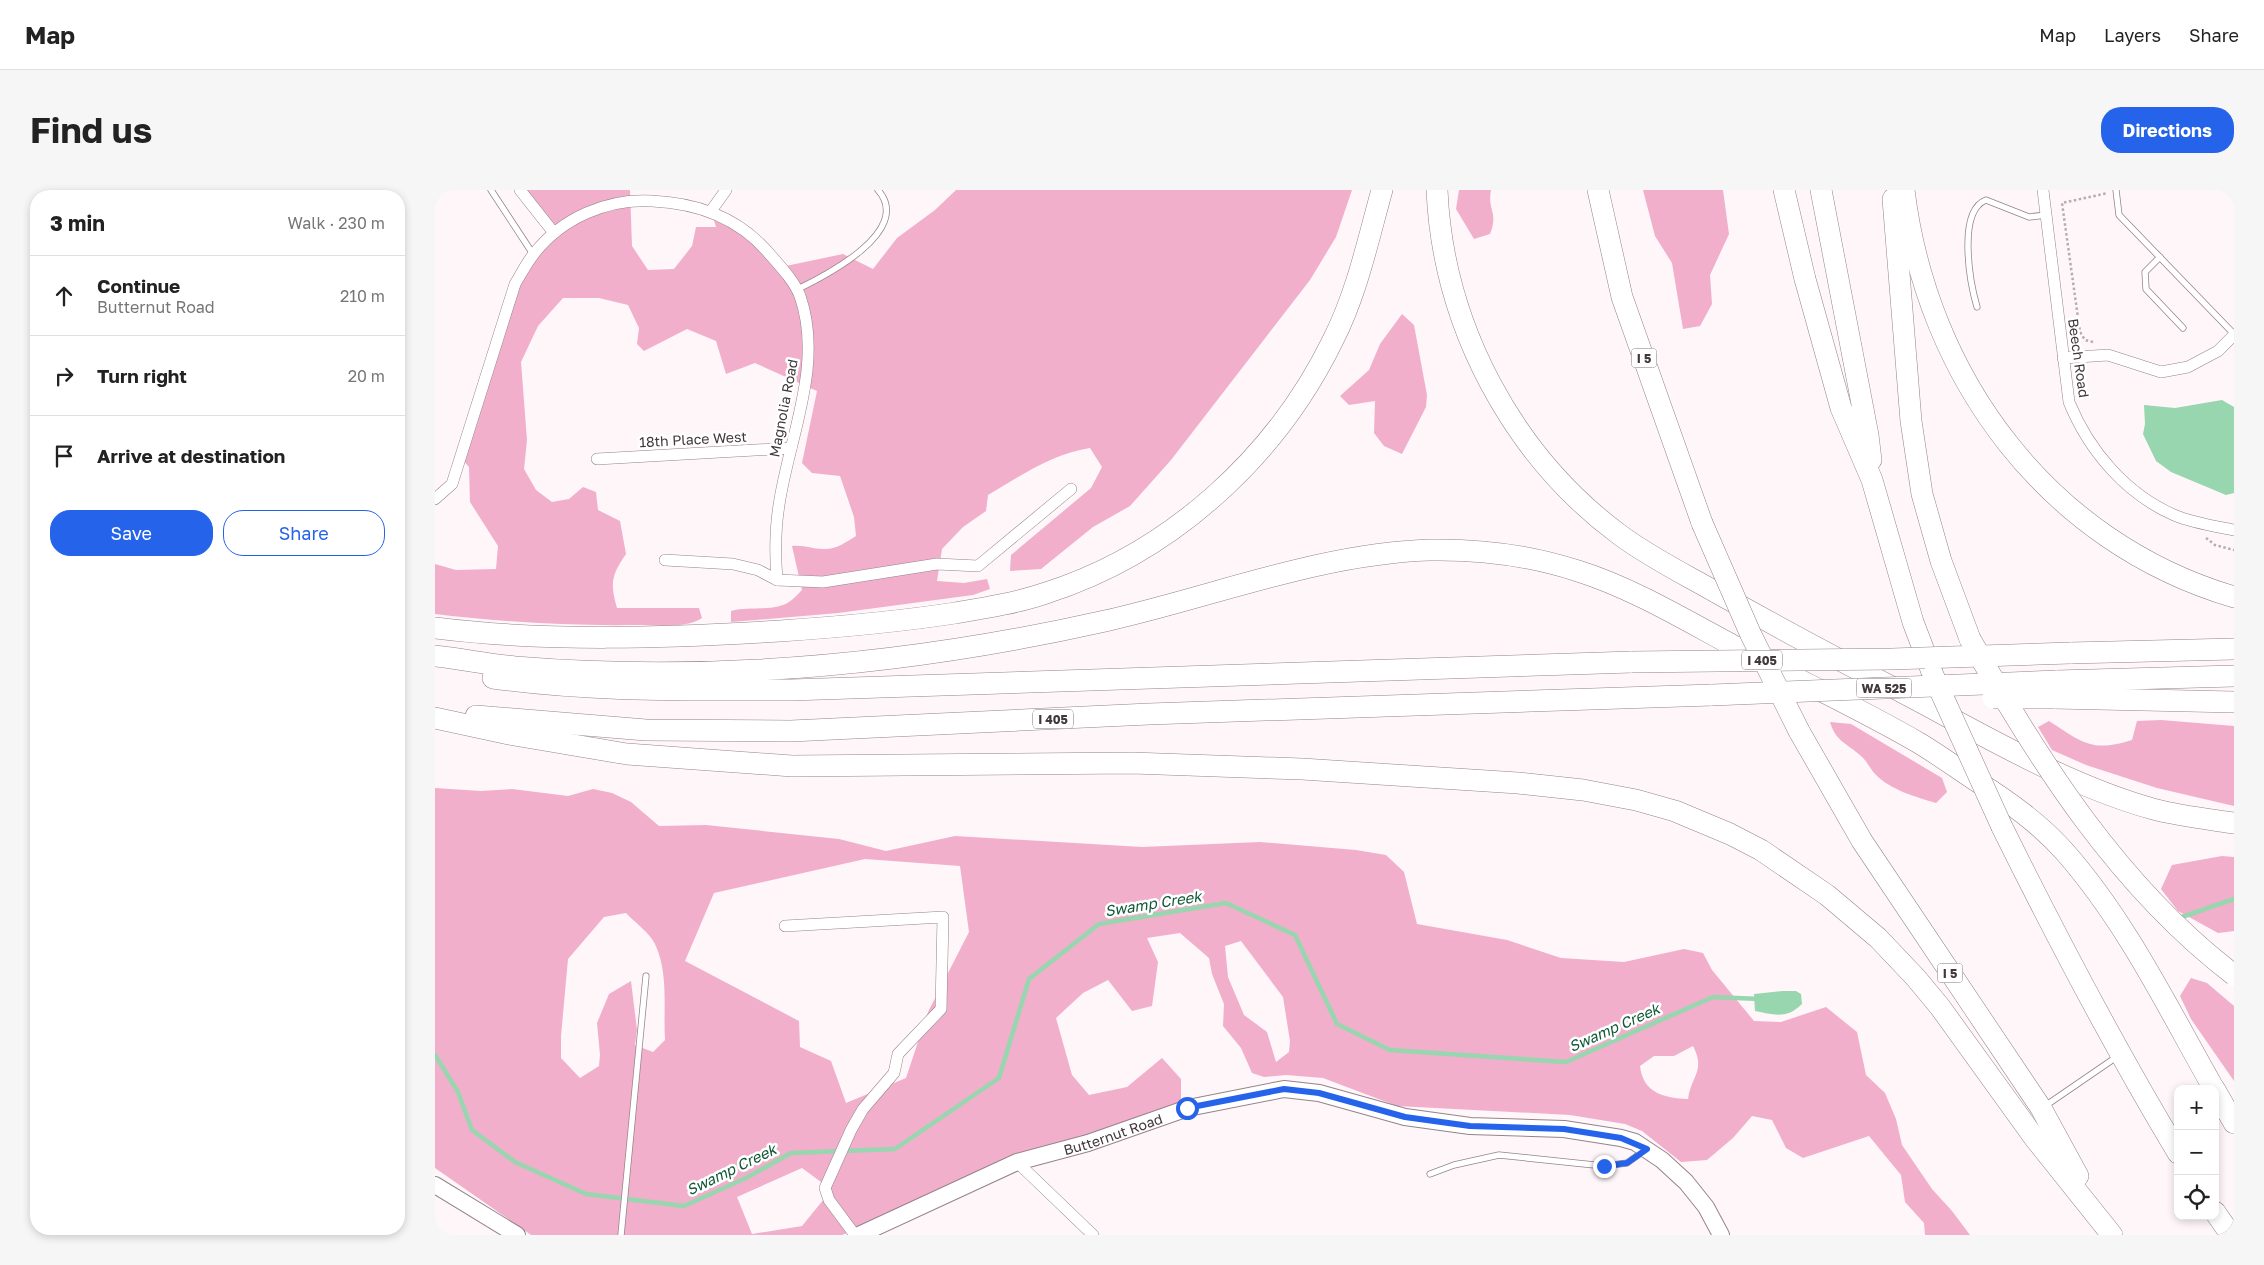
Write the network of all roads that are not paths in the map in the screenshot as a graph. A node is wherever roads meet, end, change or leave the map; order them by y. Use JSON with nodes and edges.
{"nodes":[{"id":1,"x":491,"y":190,"type":"edge"},
{"id":2,"x":519,"y":190,"type":"edge"},
{"id":3,"x":727,"y":190,"type":"edge"},
{"id":4,"x":878,"y":190,"type":"edge"},
{"id":5,"x":1382,"y":190,"type":"edge"},
{"id":6,"x":1437,"y":190,"type":"edge"},
{"id":7,"x":1598,"y":190,"type":"edge"},
{"id":8,"x":1784,"y":190,"type":"edge"},
{"id":9,"x":1821,"y":190,"type":"edge"},
{"id":10,"x":1892,"y":190,"type":"edge"},
{"id":11,"x":1905,"y":190,"type":"edge"},
{"id":12,"x":2043,"y":190,"type":"edge"},
{"id":13,"x":2116,"y":191,"type":"edge"},
{"id":14,"x":711,"y":211,"type":"junction"},
{"id":15,"x":2046,"y":215,"type":"junction"},
{"id":16,"x":554,"y":233,"type":"junction"},
{"id":17,"x":533,"y":254,"type":"junction"},
{"id":18,"x":2160,"y":257,"type":"junction"},
{"id":19,"x":796,"y":290,"type":"junction"},
{"id":20,"x":1977,"y":307,"type":"dead end"},
{"id":21,"x":2183,"y":328,"type":"dead end"},
{"id":22,"x":2234,"y":334,"type":"edge"},
{"id":23,"x":2063,"y":358,"type":"junction"},
{"id":24,"x":791,"y":448,"type":"junction"},
{"id":25,"x":597,"y":459,"type":"dead end"},
{"id":26,"x":1873,"y":480,"type":"junction"},
{"id":27,"x":1071,"y":490,"type":"dead end"},
{"id":28,"x":435,"y":500,"type":"edge"},
{"id":29,"x":2234,"y":530,"type":"edge"},
{"id":30,"x":665,"y":560,"type":"dead end"},
{"id":31,"x":777,"y":580,"type":"junction"},
{"id":32,"x":2234,"y":597,"type":"edge"},
{"id":33,"x":435,"y":628,"type":"edge"},
{"id":34,"x":2234,"y":648,"type":"edge"},
{"id":35,"x":435,"y":656,"type":"edge"},
{"id":36,"x":1892,"y":659,"type":"joint"},
{"id":37,"x":435,"y":669,"type":"edge"},
{"id":38,"x":2234,"y":676,"type":"edge"},
{"id":39,"x":2055,"y":689,"type":"junction"},
{"id":40,"x":2234,"y":702,"type":"edge"},
{"id":41,"x":435,"y":711,"type":"edge"},
{"id":42,"x":435,"y":718,"type":"edge"},
{"id":43,"x":2234,"y":823,"type":"edge"},
{"id":44,"x":785,"y":926,"type":"dead end"},
{"id":45,"x":2234,"y":975,"type":"edge"},
{"id":46,"x":647,"y":976,"type":"dead end"},
{"id":47,"x":2120,"y":1056,"type":"junction"},
{"id":48,"x":2212,"y":1085,"type":"edge"},
{"id":49,"x":2219,"y":1097,"type":"edge"},
{"id":50,"x":2041,"y":1108,"type":"junction"},
{"id":51,"x":2234,"y":1123,"type":"edge"},
{"id":52,"x":2174,"y":1146,"type":"edge"},
{"id":53,"x":1647,"y":1149,"type":"junction"},
{"id":54,"x":1017,"y":1162,"type":"junction"},
{"id":55,"x":1430,"y":1174,"type":"dead end"},
{"id":56,"x":435,"y":1185,"type":"edge"},
{"id":57,"x":2099,"y":1216,"type":"junction"},
{"id":58,"x":2219,"y":1218,"type":"edge"},
{"id":59,"x":622,"y":1234,"type":"edge"},
{"id":60,"x":517,"y":1235,"type":"edge"},
{"id":61,"x":855,"y":1235,"type":"edge"},
{"id":62,"x":859,"y":1235,"type":"edge"},
{"id":63,"x":1093,"y":1235,"type":"edge"},
{"id":64,"x":1721,"y":1235,"type":"edge"},
{"id":65,"x":2112,"y":1235,"type":"edge"},
{"id":66,"x":2231,"y":1235,"type":"edge"}],
"edges":[{"from":1,"to":17,"type":"lane"},
{"from":2,"to":16,"type":"street"},
{"from":3,"to":14,"type":"street"},
{"from":4,"to":19,"type":"lane"},
{"from":5,"to":33,"type":"highway"},
{"from":6,"to":43,"type":"highway"},
{"from":7,"to":50,"type":"highway","number":"I 5","bridge":true},
{"from":8,"to":26,"type":"highway"},
{"from":9,"to":26,"type":"highway"},
{"from":10,"to":45,"type":"highway","bridge":true},
{"from":11,"to":32,"type":"highway"},
{"from":12,"to":15,"type":"street","name":"Beech Road"},
{"from":13,"to":18,"type":"lane"},
{"from":14,"to":16,"type":"street","name":"Magnolia Road"},
{"from":14,"to":19,"type":"street","name":"Magnolia Road"},
{"from":15,"to":20,"type":"lane"},
{"from":15,"to":23,"type":"street","name":"Beech Road"},
{"from":16,"to":17,"type":"street","name":"Magnolia Road"},
{"from":17,"to":28,"type":"street","name":"Magnolia Road"},
{"from":18,"to":21,"type":"lane"},
{"from":18,"to":22,"type":"lane"},
{"from":19,"to":24,"type":"street","name":"Magnolia Road"},
{"from":22,"to":23,"type":"street"},
{"from":23,"to":29,"type":"street","name":"Beech Road"},
{"from":24,"to":25,"type":"street","name":"18th Place West"},
{"from":24,"to":31,"type":"street","name":"Magnolia Road"},
{"from":26,"to":47,"type":"highway","bridge":true},
{"from":27,"to":31,"type":"street"},
{"from":30,"to":31,"type":"street"},
{"from":34,"to":36,"type":"highway","number":"WA 525","bridge":true},
{"from":35,"to":48,"type":"highway"},
{"from":36,"to":37,"type":"highway","number":"I 405","bridge":true},
{"from":38,"to":39,"type":"highway"},
{"from":39,"to":40,"type":"highway"},
{"from":39,"to":41,"type":"highway","number":"I 405","bridge":true},
{"from":42,"to":57,"type":"highway"},
{"from":44,"to":61,"type":"street"},
{"from":46,"to":59,"type":"lane"},
{"from":47,"to":50,"type":"lane"},
{"from":47,"to":52,"type":"highway"},
{"from":49,"to":51,"type":"highway"},
{"from":50,"to":57,"type":"highway","number":"I 5"},
{"from":53,"to":54,"type":"street","name":"Butternut Road"},
{"from":53,"to":55,"type":"lane"},
{"from":53,"to":64,"type":"street","name":"Butternut Road"},
{"from":54,"to":62,"type":"street","name":"Butternut Road"},
{"from":54,"to":63,"type":"street"},
{"from":56,"to":60,"type":"street"},
{"from":57,"to":65,"type":"highway","number":"I 5"},
{"from":58,"to":66,"type":"highway"}]}
